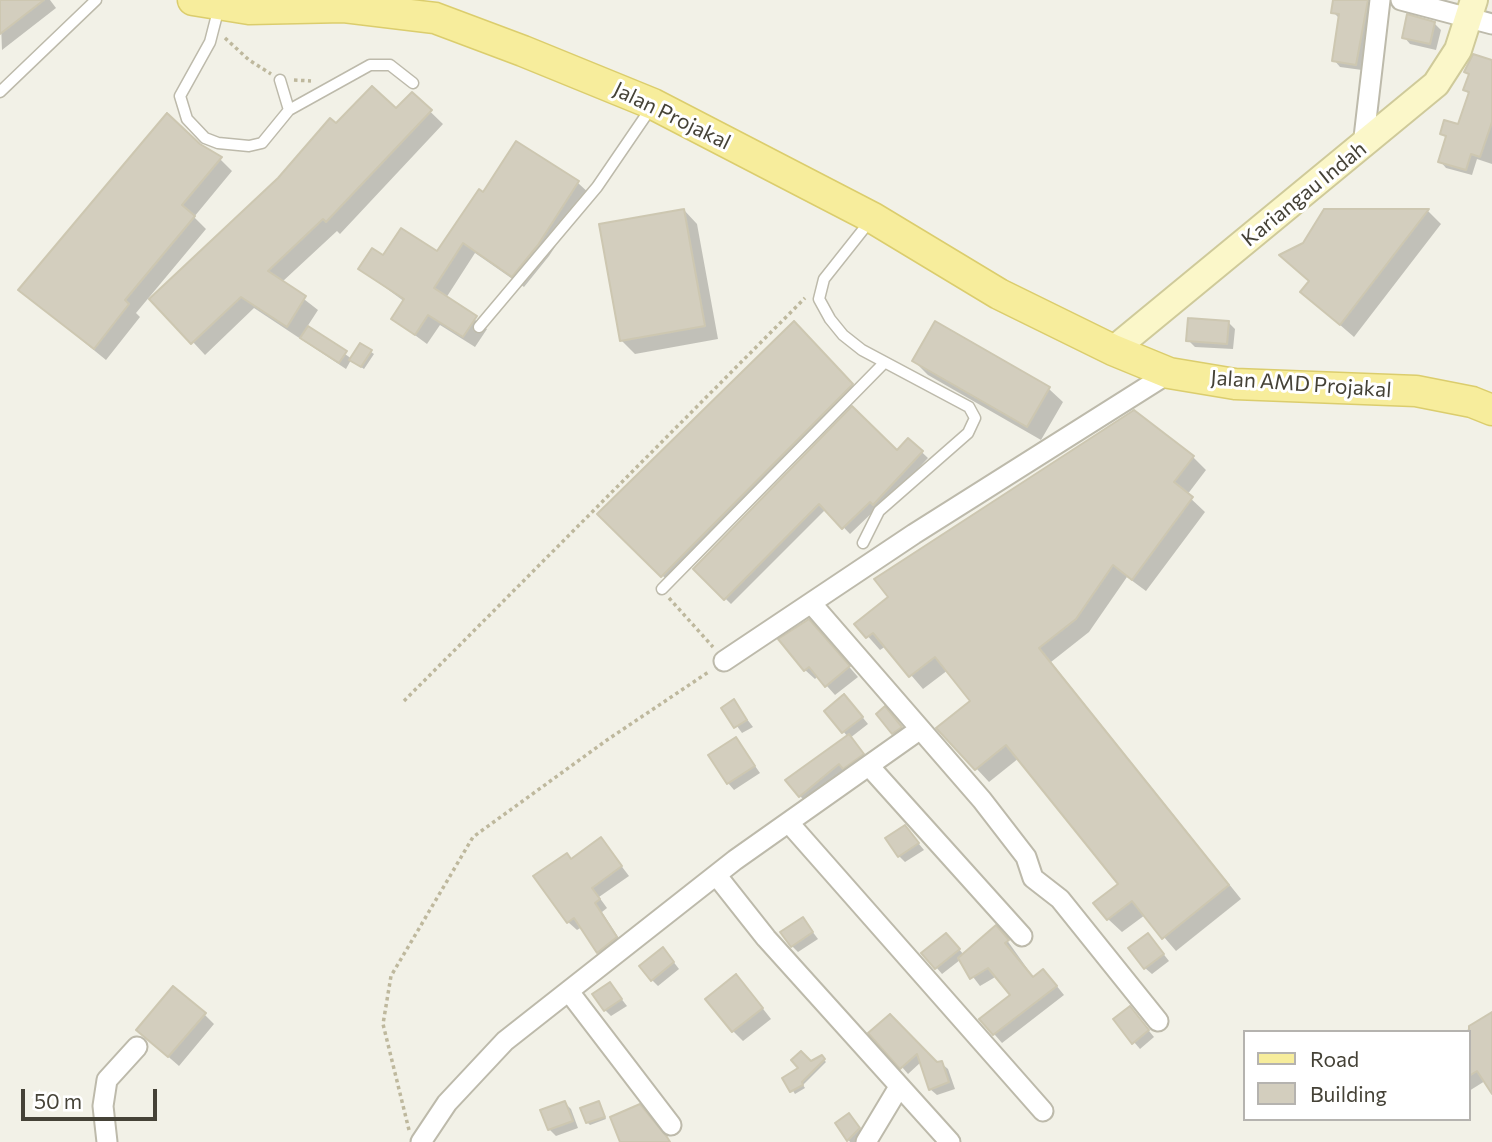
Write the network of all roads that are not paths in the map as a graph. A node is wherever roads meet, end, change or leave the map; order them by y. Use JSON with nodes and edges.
{"nodes":[{"id":1,"x":96,"y":0,"type":"edge"},
{"id":2,"x":1380,"y":0,"type":"edge"},
{"id":3,"x":1401,"y":0,"type":"edge"},
{"id":4,"x":251,"y":4,"type":"edge"},
{"id":5,"x":206,"y":7,"type":"edge"},
{"id":6,"x":1478,"y":13,"type":"edge"},
{"id":7,"x":280,"y":80,"type":"road end"},
{"id":8,"x":413,"y":83,"type":"dead end"},
{"id":9,"x":0,"y":92,"type":"edge"},
{"id":10,"x":653,"y":104,"type":"junction"},
{"id":11,"x":289,"y":110,"type":"junction"},
{"id":12,"x":1363,"y":146,"type":"junction"},
{"id":13,"x":873,"y":218,"type":"junction"},
{"id":14,"x":480,"y":327,"type":"dead end"},
{"id":15,"x":1113,"y":350,"type":"junction"},
{"id":16,"x":884,"y":363,"type":"junction"},
{"id":17,"x":1169,"y":373,"type":"junction"},
{"id":18,"x":1492,"y":410,"type":"edge"},
{"id":19,"x":863,"y":543,"type":"dead end"},
{"id":20,"x":662,"y":589,"type":"road end"},
{"id":21,"x":811,"y":603,"type":"junction"},
{"id":22,"x":724,"y":661,"type":"road end"},
{"id":23,"x":919,"y":730,"type":"junction"},
{"id":24,"x":869,"y":766,"type":"junction"},
{"id":25,"x":789,"y":823,"type":"junction"},
{"id":26,"x":717,"y":876,"type":"junction"},
{"id":27,"x":1022,"y":936,"type":"dead end"},
{"id":28,"x":570,"y":993,"type":"junction"},
{"id":29,"x":1158,"y":1021,"type":"dead end"},
{"id":30,"x":137,"y":1047,"type":"dead end"},
{"id":31,"x":899,"y":1087,"type":"junction"},
{"id":32,"x":1043,"y":1111,"type":"dead end"},
{"id":33,"x":671,"y":1125,"type":"dead end"},
{"id":34,"x":107,"y":1142,"type":"edge"},
{"id":35,"x":421,"y":1142,"type":"edge"},
{"id":36,"x":866,"y":1142,"type":"edge"},
{"id":37,"x":950,"y":1142,"type":"edge"}],
"edges":[{"from":1,"to":9,"type":"lane"},
{"from":2,"to":12,"type":"street"},
{"from":3,"to":6,"type":"street"},
{"from":4,"to":5,"type":"main road","name":"Jalan Projakal"},
{"from":4,"to":10,"type":"main road","name":"Jalan Projakal"},
{"from":5,"to":11,"type":"lane"},
{"from":6,"to":12,"type":"street","name":"Kariangau Indah"},
{"from":7,"to":11,"type":"lane"},
{"from":8,"to":11,"type":"lane"},
{"from":10,"to":13,"type":"main road","name":"Jalan Projakal"},
{"from":10,"to":14,"type":"lane"},
{"from":12,"to":15,"type":"street","name":"Kariangau Indah"},
{"from":13,"to":15,"type":"main road","name":"Jalan Projakal"},
{"from":13,"to":16,"type":"lane"},
{"from":15,"to":17,"type":"main road","name":"Jalan AMD Projakal"},
{"from":16,"to":19,"type":"lane"},
{"from":16,"to":20,"type":"lane"},
{"from":17,"to":18,"type":"main road","name":"Jalan AMD Projakal"},
{"from":17,"to":21,"type":"street"},
{"from":21,"to":22,"type":"street"},
{"from":21,"to":23,"type":"street"},
{"from":23,"to":24,"type":"street"},
{"from":23,"to":29,"type":"street"},
{"from":24,"to":25,"type":"street"},
{"from":24,"to":27,"type":"street"},
{"from":25,"to":26,"type":"street"},
{"from":25,"to":32,"type":"street"},
{"from":26,"to":28,"type":"street"},
{"from":26,"to":31,"type":"street"},
{"from":28,"to":33,"type":"street"},
{"from":28,"to":35,"type":"street"},
{"from":30,"to":34,"type":"street"},
{"from":31,"to":36,"type":"street"},
{"from":31,"to":37,"type":"street"}]}
